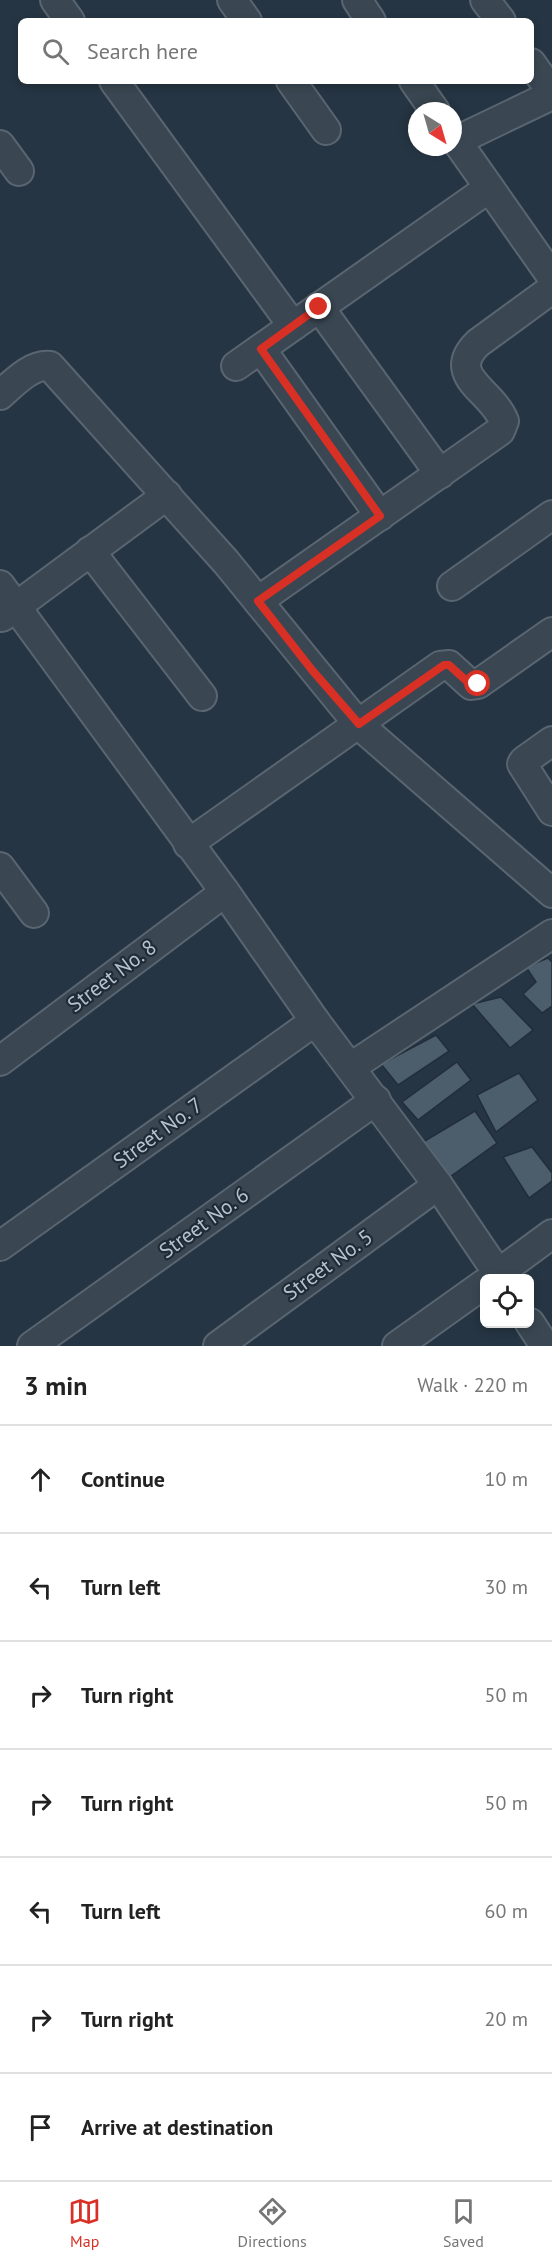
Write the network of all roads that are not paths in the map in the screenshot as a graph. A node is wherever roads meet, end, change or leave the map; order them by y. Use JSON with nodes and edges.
{"nodes":[{"id":1,"x":55,"y":0,"type":"edge"},
{"id":2,"x":232,"y":0,"type":"edge"},
{"id":3,"x":357,"y":0,"type":"edge"},
{"id":4,"x":485,"y":0,"type":"edge"},
{"id":5,"x":68,"y":18,"type":"edge"},
{"id":6,"x":245,"y":18,"type":"edge"},
{"id":7,"x":370,"y":18,"type":"edge"},
{"id":8,"x":499,"y":18,"type":"edge"},
{"id":9,"x":534,"y":67,"type":"edge"},
{"id":10,"x":116,"y":84,"type":"edge"},
{"id":11,"x":293,"y":84,"type":"edge"},
{"id":12,"x":416,"y":84,"type":"edge"},
{"id":13,"x":552,"y":94,"type":"edge"},
{"id":14,"x":429,"y":102,"type":"edge"},
{"id":15,"x":326,"y":130,"type":"dead end"},
{"id":16,"x":462,"y":136,"type":"edge"},
{"id":17,"x":0,"y":145,"type":"edge"},
{"id":18,"x":462,"y":149,"type":"edge"},
{"id":19,"x":19,"y":171,"type":"dead end"},
{"id":20,"x":489,"y":188,"type":"junction"},
{"id":21,"x":552,"y":277,"type":"edge"},
{"id":22,"x":552,"y":289,"type":"edge"},
{"id":23,"x":319,"y":307,"type":"junction"},
{"id":24,"x":292,"y":326,"type":"junction"},
{"id":25,"x":261,"y":349,"type":"junction"},
{"id":26,"x":236,"y":366,"type":"dead end"},
{"id":27,"x":0,"y":394,"type":"edge"},
{"id":28,"x":440,"y":474,"type":"junction"},
{"id":29,"x":167,"y":495,"type":"junction"},
{"id":30,"x":552,"y":515,"type":"edge"},
{"id":31,"x":380,"y":516,"type":"junction"},
{"id":32,"x":90,"y":551,"type":"junction"},
{"id":33,"x":452,"y":586,"type":"dead end"},
{"id":34,"x":258,"y":601,"type":"junction"},
{"id":35,"x":5,"y":603,"type":"edge"},
{"id":36,"x":552,"y":632,"type":"edge"},
{"id":37,"x":202,"y":696,"type":"dead end"},
{"id":38,"x":359,"y":724,"type":"junction"},
{"id":39,"x":552,"y":741,"type":"edge"},
{"id":40,"x":552,"y":811,"type":"edge"},
{"id":41,"x":188,"y":844,"type":"junction"},
{"id":42,"x":0,"y":867,"type":"edge"},
{"id":43,"x":225,"y":892,"type":"junction"},
{"id":44,"x":552,"y":893,"type":"edge"},
{"id":45,"x":34,"y":913,"type":"dead end"},
{"id":46,"x":552,"y":934,"type":"edge"},
{"id":47,"x":315,"y":1021,"type":"junction"},
{"id":48,"x":0,"y":1061,"type":"edge"},
{"id":49,"x":351,"y":1067,"type":"junction"},
{"id":50,"x":376,"y":1100,"type":"junction"},
{"id":51,"x":438,"y":1185,"type":"junction"},
{"id":52,"x":552,"y":1234,"type":"edge"},
{"id":53,"x":0,"y":1246,"type":"edge"},
{"id":54,"x":491,"y":1274,"type":"edge"},
{"id":55,"x":500,"y":1274,"type":"edge"},
{"id":56,"x":480,"y":1289,"type":"edge"},
{"id":57,"x":533,"y":1328,"type":"edge"},
{"id":58,"x":32,"y":1346,"type":"edge"},
{"id":59,"x":218,"y":1346,"type":"edge"},
{"id":60,"x":397,"y":1346,"type":"edge"},
{"id":61,"x":545,"y":1346,"type":"edge"}],
"edges":[{"from":1,"to":5,"type":"street"},
{"from":2,"to":6,"type":"street"},
{"from":3,"to":7,"type":"street"},
{"from":4,"to":8,"type":"street"},
{"from":9,"to":13,"type":"street"},
{"from":10,"to":24,"type":"street"},
{"from":11,"to":15,"type":"street"},
{"from":12,"to":14,"type":"street"},
{"from":13,"to":16,"type":"street"},
{"from":17,"to":19,"type":"street"},
{"from":18,"to":20,"type":"street"},
{"from":20,"to":21,"type":"street"},
{"from":20,"to":23,"type":"street"},
{"from":22,"to":28,"type":"street"},
{"from":23,"to":24,"type":"street"},
{"from":23,"to":28,"type":"street"},
{"from":24,"to":25,"type":"street"},
{"from":25,"to":26,"type":"street"},
{"from":25,"to":31,"type":"street"},
{"from":27,"to":29,"type":"street"},
{"from":28,"to":31,"type":"street"},
{"from":29,"to":32,"type":"street"},
{"from":29,"to":34,"type":"street"},
{"from":30,"to":33,"type":"street"},
{"from":31,"to":34,"type":"street"},
{"from":32,"to":35,"type":"street"},
{"from":32,"to":37,"type":"street"},
{"from":34,"to":38,"type":"street"},
{"from":35,"to":41,"type":"street"},
{"from":36,"to":38,"type":"street"},
{"from":38,"to":41,"type":"street"},
{"from":38,"to":44,"type":"street"},
{"from":39,"to":40,"type":"street"},
{"from":41,"to":43,"type":"street"},
{"from":42,"to":45,"type":"street"},
{"from":43,"to":47,"type":"street"},
{"from":43,"to":48,"type":"street","name":"Street No. 8"},
{"from":46,"to":49,"type":"street"},
{"from":47,"to":49,"type":"street"},
{"from":47,"to":53,"type":"street","name":"Street No. 7"},
{"from":49,"to":50,"type":"street"},
{"from":50,"to":51,"type":"street"},
{"from":50,"to":58,"type":"street","name":"Street No. 6"},
{"from":51,"to":54,"type":"street"},
{"from":51,"to":59,"type":"street","name":"Street No. 5"},
{"from":52,"to":55,"type":"street"},
{"from":56,"to":60,"type":"street"},
{"from":57,"to":61,"type":"street"}]}
